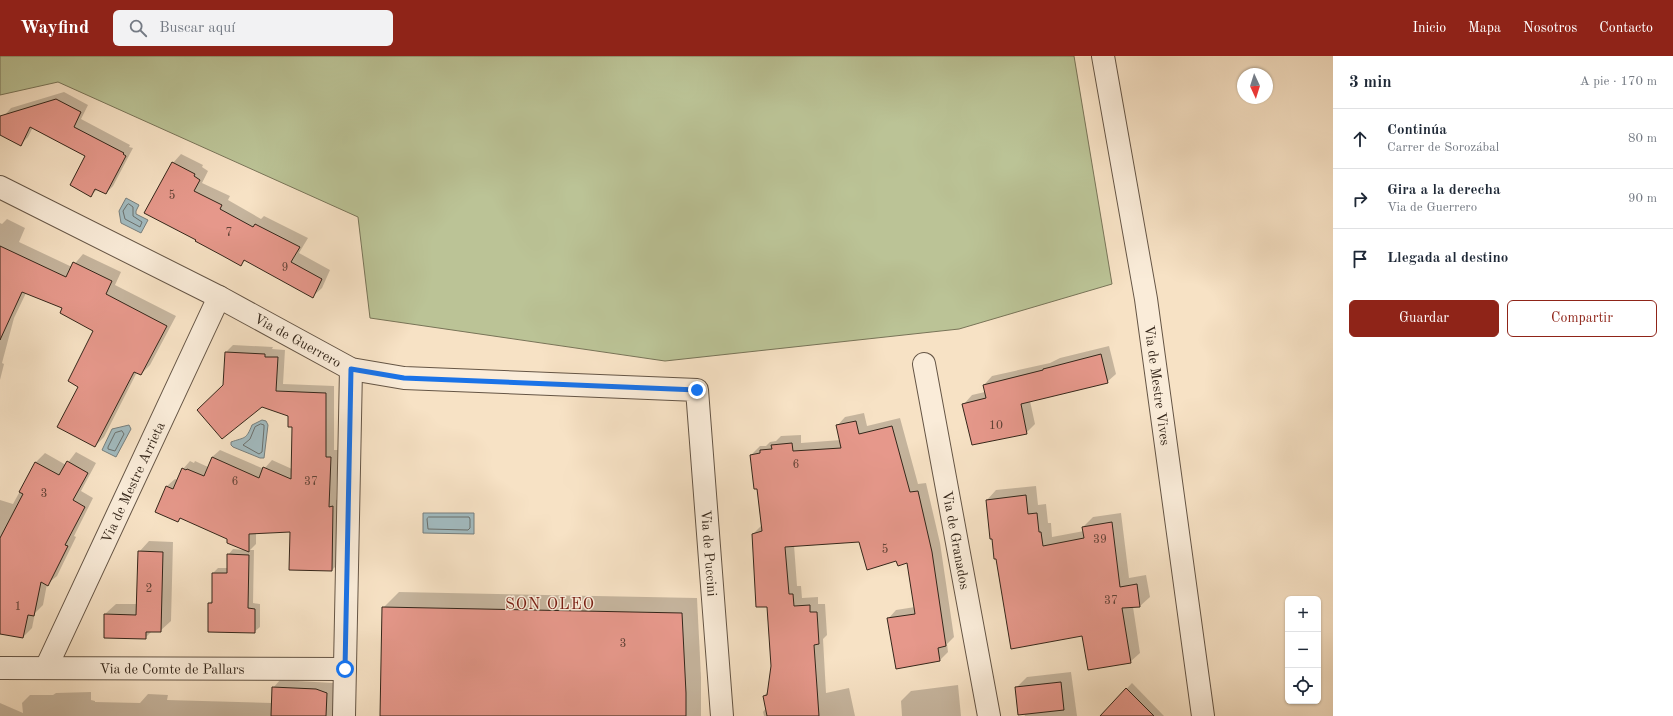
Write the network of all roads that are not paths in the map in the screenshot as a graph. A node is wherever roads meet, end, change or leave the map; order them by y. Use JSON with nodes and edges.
{"nodes":[{"id":1,"x":1102,"y":56,"type":"edge"},
{"id":2,"x":0,"y":187,"type":"edge"},
{"id":3,"x":219,"y":297,"type":"junction"},
{"id":4,"x":924,"y":364,"type":"dead end"},
{"id":5,"x":351,"y":369,"type":"junction"},
{"id":6,"x":697,"y":390,"type":"joint"},
{"id":7,"x":0,"y":668,"type":"edge"},
{"id":8,"x":46,"y":668,"type":"junction"},
{"id":9,"x":345,"y":669,"type":"junction"},
{"id":10,"x":344,"y":716,"type":"edge"},
{"id":11,"x":722,"y":716,"type":"edge"},
{"id":12,"x":989,"y":716,"type":"edge"},
{"id":13,"x":1203,"y":716,"type":"edge"}],
"edges":[{"from":1,"to":13,"type":"street","name":"Via de Mestre Vives"},
{"from":2,"to":3,"type":"street","name":"Via de Guerrero"},
{"from":3,"to":5,"type":"street","name":"Via de Guerrero"},
{"from":3,"to":8,"type":"street","name":"Via de Mestre Arrieta"},
{"from":4,"to":12,"type":"street","name":"Via de Granados"},
{"from":5,"to":6,"type":"street","name":"Via de Guerrero"},
{"from":5,"to":9,"type":"street"},
{"from":6,"to":11,"type":"street","name":"Via de Puccini"},
{"from":7,"to":8,"type":"street","name":"Via de Comte de Pallars"},
{"from":8,"to":9,"type":"street","name":"Via de Comte de Pallars"},
{"from":9,"to":10,"type":"street"}]}
